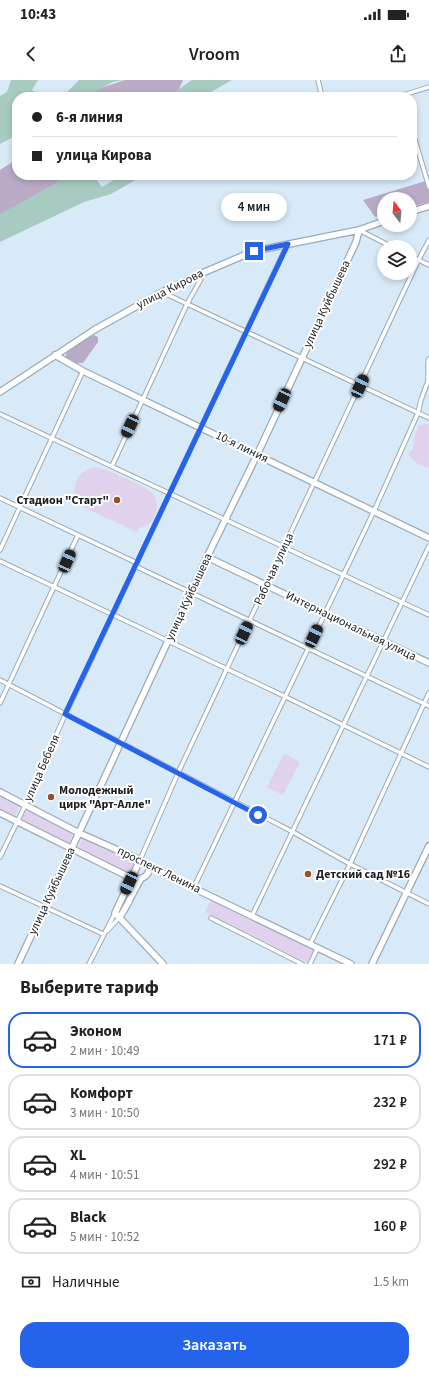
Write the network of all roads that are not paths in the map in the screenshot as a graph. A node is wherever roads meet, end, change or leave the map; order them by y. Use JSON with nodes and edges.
{"nodes":[{"id":1,"x":318,"y":80,"type":"edge"},
{"id":2,"x":429,"y":88,"type":"edge"},
{"id":3,"x":321,"y":92,"type":"edge"},
{"id":4,"x":416,"y":92,"type":"edge"},
{"id":5,"x":417,"y":147,"type":"edge"},
{"id":6,"x":429,"y":187,"type":"edge"},
{"id":7,"x":429,"y":206,"type":"edge"},
{"id":8,"x":417,"y":210,"type":"edge"},
{"id":9,"x":377,"y":224,"type":"edge"},
{"id":10,"x":359,"y":230,"type":"junction"},
{"id":11,"x":378,"y":240,"type":"edge"},
{"id":12,"x":429,"y":240,"type":"edge"},
{"id":13,"x":288,"y":244,"type":"junction"},
{"id":14,"x":418,"y":261,"type":"junction"},
{"id":15,"x":429,"y":265,"type":"edge"},
{"id":16,"x":200,"y":274,"type":"junction"},
{"id":17,"x":162,"y":292,"type":"junction"},
{"id":18,"x":187,"y":304,"type":"junction"},
{"id":19,"x":247,"y":331,"type":"junction"},
{"id":20,"x":55,"y":355,"type":"junction"},
{"id":21,"x":302,"y":358,"type":"junction"},
{"id":22,"x":429,"y":358,"type":"edge"},
{"id":23,"x":83,"y":371,"type":"junction"},
{"id":24,"x":360,"y":386,"type":"junction"},
{"id":25,"x":0,"y":392,"type":"edge"},
{"id":26,"x":143,"y":400,"type":"junction"},
{"id":27,"x":418,"y":413,"type":"junction"},
{"id":28,"x":0,"y":414,"type":"edge"},
{"id":29,"x":429,"y":418,"type":"edge"},
{"id":30,"x":201,"y":428,"type":"junction"},
{"id":31,"x":53,"y":437,"type":"junction"},
{"id":32,"x":257,"y":455,"type":"junction"},
{"id":33,"x":112,"y":466,"type":"junction"},
{"id":34,"x":314,"y":484,"type":"junction"},
{"id":35,"x":170,"y":493,"type":"junction"},
{"id":36,"x":0,"y":498,"type":"edge"},
{"id":37,"x":20,"y":508,"type":"junction"},
{"id":38,"x":374,"y":511,"type":"junction"},
{"id":39,"x":225,"y":519,"type":"junction"},
{"id":40,"x":78,"y":535,"type":"junction"},
{"id":41,"x":429,"y":538,"type":"edge"},
{"id":42,"x":429,"y":546,"type":"edge"},
{"id":43,"x":284,"y":547,"type":"junction"},
{"id":44,"x":0,"y":550,"type":"edge"},
{"id":45,"x":207,"y":557,"type":"junction"},
{"id":46,"x":0,"y":561,"type":"edge"},
{"id":47,"x":136,"y":564,"type":"junction"},
{"id":48,"x":343,"y":575,"type":"junction"},
{"id":49,"x":266,"y":585,"type":"junction"},
{"id":50,"x":55,"y":587,"type":"junction"},
{"id":51,"x":191,"y":593,"type":"junction"},
{"id":52,"x":402,"y":602,"type":"junction"},
{"id":53,"x":325,"y":613,"type":"junction"},
{"id":54,"x":113,"y":615,"type":"junction"},
{"id":55,"x":429,"y":615,"type":"edge"},
{"id":56,"x":250,"y":621,"type":"junction"},
{"id":57,"x":168,"y":641,"type":"junction"},
{"id":58,"x":383,"y":641,"type":"junction"},
{"id":59,"x":308,"y":648,"type":"junction"},
{"id":60,"x":429,"y":664,"type":"edge"},
{"id":61,"x":227,"y":669,"type":"junction"},
{"id":62,"x":367,"y":676,"type":"junction"},
{"id":63,"x":0,"y":680,"type":"edge"},
{"id":64,"x":9,"y":685,"type":"junction"},
{"id":65,"x":429,"y":694,"type":"edge"},
{"id":66,"x":286,"y":697,"type":"junction"},
{"id":67,"x":0,"y":703,"type":"edge"},
{"id":68,"x":424,"y":704,"type":"junction"},
{"id":69,"x":429,"y":706,"type":"edge"},
{"id":70,"x":65,"y":714,"type":"junction"},
{"id":71,"x":344,"y":725,"type":"junction"},
{"id":72,"x":121,"y":744,"type":"junction"},
{"id":73,"x":401,"y":754,"type":"junction"},
{"id":74,"x":429,"y":767,"type":"edge"},
{"id":75,"x":178,"y":773,"type":"junction"},
{"id":76,"x":0,"y":792,"type":"edge"},
{"id":77,"x":235,"y":803,"type":"junction"},
{"id":78,"x":25,"y":805,"type":"junction"},
{"id":79,"x":0,"y":813,"type":"edge"},
{"id":80,"x":17,"y":822,"type":"junction"},
{"id":81,"x":79,"y":832,"type":"junction"},
{"id":82,"x":293,"y":832,"type":"junction"},
{"id":83,"x":429,"y":846,"type":"edge"},
{"id":84,"x":71,"y":849,"type":"junction"},
{"id":85,"x":0,"y":857,"type":"edge"},
{"id":86,"x":140,"y":860,"type":"junction"},
{"id":87,"x":350,"y":864,"type":"junction"},
{"id":88,"x":150,"y":867,"type":"junction"},
{"id":89,"x":131,"y":878,"type":"junction"},
{"id":90,"x":141,"y":879,"type":"junction"},
{"id":91,"x":0,"y":886,"type":"edge"},
{"id":92,"x":194,"y":888,"type":"junction"},
{"id":93,"x":407,"y":893,"type":"junction"},
{"id":94,"x":429,"y":904,"type":"edge"},
{"id":95,"x":45,"y":906,"type":"junction"},
{"id":96,"x":115,"y":913,"type":"junction"},
{"id":97,"x":252,"y":916,"type":"junction"},
{"id":98,"x":120,"y":918,"type":"junction"},
{"id":99,"x":211,"y":918,"type":"dead end"},
{"id":100,"x":103,"y":934,"type":"junction"},
{"id":101,"x":310,"y":944,"type":"junction"},
{"id":102,"x":318,"y":948,"type":"junction"},
{"id":103,"x":18,"y":964,"type":"edge"},
{"id":104,"x":89,"y":964,"type":"edge"},
{"id":105,"x":163,"y":964,"type":"edge"},
{"id":106,"x":302,"y":964,"type":"edge"},
{"id":107,"x":310,"y":964,"type":"edge"},
{"id":108,"x":351,"y":964,"type":"edge"},
{"id":109,"x":372,"y":964,"type":"edge"}],
"edges":[{"from":1,"to":3,"type":"street"},
{"from":2,"to":4,"type":"street"},
{"from":5,"to":6,"type":"street"},
{"from":7,"to":8,"type":"street"},
{"from":9,"to":10,"type":"street","name":"улица Кирова"},
{"from":10,"to":11,"type":"street"},
{"from":10,"to":13,"type":"street","name":"улица Кирова"},
{"from":10,"to":21,"type":"street","name":"улица Куйбышева"},
{"from":12,"to":14,"type":"street","name":"Рабочая улица"},
{"from":13,"to":16,"type":"street","name":"улица Кирова"},
{"from":13,"to":19,"type":"street","name":"улица Бебеля"},
{"from":14,"to":15,"type":"street"},
{"from":14,"to":24,"type":"street","name":"Рабочая улица"},
{"from":16,"to":17,"type":"street","name":"улица Кирова"},
{"from":16,"to":18,"type":"street"},
{"from":17,"to":18,"type":"street"},
{"from":17,"to":20,"type":"street","name":"улица Кирова"},
{"from":18,"to":19,"type":"street"},
{"from":18,"to":26,"type":"street"},
{"from":19,"to":21,"type":"street"},
{"from":19,"to":30,"type":"street","name":"улица Бебеля"},
{"from":20,"to":23,"type":"street","name":"10-я линия"},
{"from":20,"to":25,"type":"street","name":"улица Кирова"},
{"from":21,"to":24,"type":"street"},
{"from":21,"to":32,"type":"street","name":"улица Куйбышева"},
{"from":22,"to":27,"type":"street"},
{"from":23,"to":26,"type":"street","name":"10-я линия"},
{"from":23,"to":31,"type":"street"},
{"from":24,"to":27,"type":"street"},
{"from":24,"to":34,"type":"street","name":"Рабочая улица"},
{"from":26,"to":30,"type":"street","name":"10-я линия"},
{"from":26,"to":33,"type":"street"},
{"from":27,"to":29,"type":"street"},
{"from":27,"to":38,"type":"street"},
{"from":28,"to":31,"type":"street"},
{"from":30,"to":32,"type":"street","name":"10-я линия"},
{"from":30,"to":35,"type":"street","name":"улица Бебеля"},
{"from":31,"to":33,"type":"street"},
{"from":31,"to":37,"type":"street"},
{"from":32,"to":34,"type":"street","name":"10-я линия"},
{"from":32,"to":39,"type":"street","name":"улица Куйбышева"},
{"from":33,"to":35,"type":"street"},
{"from":34,"to":38,"type":"street","name":"10-я линия"},
{"from":34,"to":43,"type":"street","name":"Рабочая улица"},
{"from":35,"to":39,"type":"street"},
{"from":35,"to":47,"type":"street","name":"улица Бебеля"},
{"from":36,"to":37,"type":"street"},
{"from":37,"to":40,"type":"street"},
{"from":37,"to":44,"type":"street"},
{"from":38,"to":41,"type":"street","name":"10-я линия"},
{"from":38,"to":48,"type":"street"},
{"from":39,"to":43,"type":"street"},
{"from":39,"to":45,"type":"street","name":"улица Куйбышева"},
{"from":40,"to":47,"type":"street"},
{"from":40,"to":50,"type":"street"},
{"from":42,"to":52,"type":"street"},
{"from":43,"to":48,"type":"street"},
{"from":43,"to":49,"type":"street","name":"Рабочая улица"},
{"from":45,"to":49,"type":"street","name":"Интернациональная улица"},
{"from":45,"to":51,"type":"street","name":"улица Куйбышева"},
{"from":46,"to":50,"type":"street"},
{"from":47,"to":51,"type":"street"},
{"from":47,"to":54,"type":"street","name":"улица Бебеля"},
{"from":48,"to":52,"type":"street"},
{"from":48,"to":53,"type":"street"},
{"from":49,"to":53,"type":"street","name":"Интернациональная улица"},
{"from":49,"to":56,"type":"street","name":"Рабочая улица"},
{"from":50,"to":54,"type":"street"},
{"from":50,"to":64,"type":"street"},
{"from":51,"to":56,"type":"street"},
{"from":51,"to":57,"type":"street","name":"улица Куйбышева"},
{"from":52,"to":55,"type":"street"},
{"from":52,"to":58,"type":"street"},
{"from":53,"to":58,"type":"street","name":"Интернациональная улица"},
{"from":53,"to":59,"type":"street"},
{"from":54,"to":57,"type":"street"},
{"from":54,"to":70,"type":"street","name":"улица Бебеля"},
{"from":56,"to":59,"type":"street"},
{"from":56,"to":61,"type":"street","name":"Рабочая улица"},
{"from":57,"to":61,"type":"street"},
{"from":57,"to":72,"type":"street","name":"улица Куйбышева"},
{"from":58,"to":60,"type":"street","name":"Интернациональная улица"},
{"from":58,"to":62,"type":"street"},
{"from":59,"to":62,"type":"street"},
{"from":59,"to":66,"type":"street"},
{"from":61,"to":66,"type":"street"},
{"from":61,"to":75,"type":"street","name":"Рабочая улица"},
{"from":62,"to":68,"type":"street"},
{"from":62,"to":71,"type":"street"},
{"from":63,"to":64,"type":"street"},
{"from":64,"to":67,"type":"street"},
{"from":64,"to":70,"type":"street"},
{"from":65,"to":68,"type":"street"},
{"from":66,"to":71,"type":"street"},
{"from":66,"to":77,"type":"street"},
{"from":68,"to":69,"type":"street"},
{"from":68,"to":73,"type":"street"},
{"from":70,"to":72,"type":"street"},
{"from":70,"to":78,"type":"street","name":"улица Бебеля"},
{"from":71,"to":73,"type":"street"},
{"from":71,"to":82,"type":"street"},
{"from":72,"to":75,"type":"street"},
{"from":72,"to":81,"type":"street","name":"улица Куйбышева"},
{"from":73,"to":74,"type":"street"},
{"from":73,"to":87,"type":"street"},
{"from":75,"to":77,"type":"street"},
{"from":75,"to":86,"type":"street","name":"Рабочая улица"},
{"from":76,"to":78,"type":"street","name":"проспект Ленина"},
{"from":77,"to":82,"type":"street"},
{"from":77,"to":92,"type":"street"},
{"from":78,"to":80,"type":"street","name":"улица Бебеля"},
{"from":78,"to":81,"type":"street","name":"проспект Ленина"},
{"from":79,"to":80,"type":"street","name":"проспект Ленина"},
{"from":80,"to":84,"type":"street","name":"проспект Ленина"},
{"from":80,"to":85,"type":"street","name":"улица Бебеля"},
{"from":81,"to":84,"type":"street","name":"улица Куйбышева"},
{"from":81,"to":86,"type":"street","name":"проспект Ленина"},
{"from":82,"to":87,"type":"street"},
{"from":82,"to":97,"type":"street"},
{"from":83,"to":93,"type":"street"},
{"from":84,"to":89,"type":"street","name":"проспект Ленина"},
{"from":84,"to":95,"type":"street","name":"улица Куйбышева"},
{"from":86,"to":88,"type":"street","name":"проспект Ленина"},
{"from":86,"to":89,"type":"street","name":"Рабочая улица"},
{"from":87,"to":93,"type":"street"},
{"from":87,"to":101,"type":"street"},
{"from":88,"to":90,"type":"street"},
{"from":88,"to":92,"type":"street","name":"проспект Ленина"},
{"from":89,"to":90,"type":"street"},
{"from":89,"to":96,"type":"street","name":"Рабочая улица"},
{"from":90,"to":98,"type":"street"},
{"from":91,"to":95,"type":"street"},
{"from":92,"to":97,"type":"street","name":"проспект Ленина"},
{"from":93,"to":94,"type":"street"},
{"from":93,"to":109,"type":"street"},
{"from":95,"to":100,"type":"street"},
{"from":95,"to":103,"type":"street","name":"улица Куйбышева"},
{"from":96,"to":98,"type":"street"},
{"from":96,"to":100,"type":"street","name":"Рабочая улица"},
{"from":97,"to":101,"type":"street","name":"проспект Ленина"},
{"from":98,"to":100,"type":"street"},
{"from":98,"to":105,"type":"street"},
{"from":99,"to":106,"type":"street"},
{"from":100,"to":104,"type":"street","name":"Рабочая улица"},
{"from":101,"to":102,"type":"street","name":"проспект Ленина"},
{"from":102,"to":107,"type":"street"},
{"from":102,"to":108,"type":"street","name":"проспект Ленина"}]}
